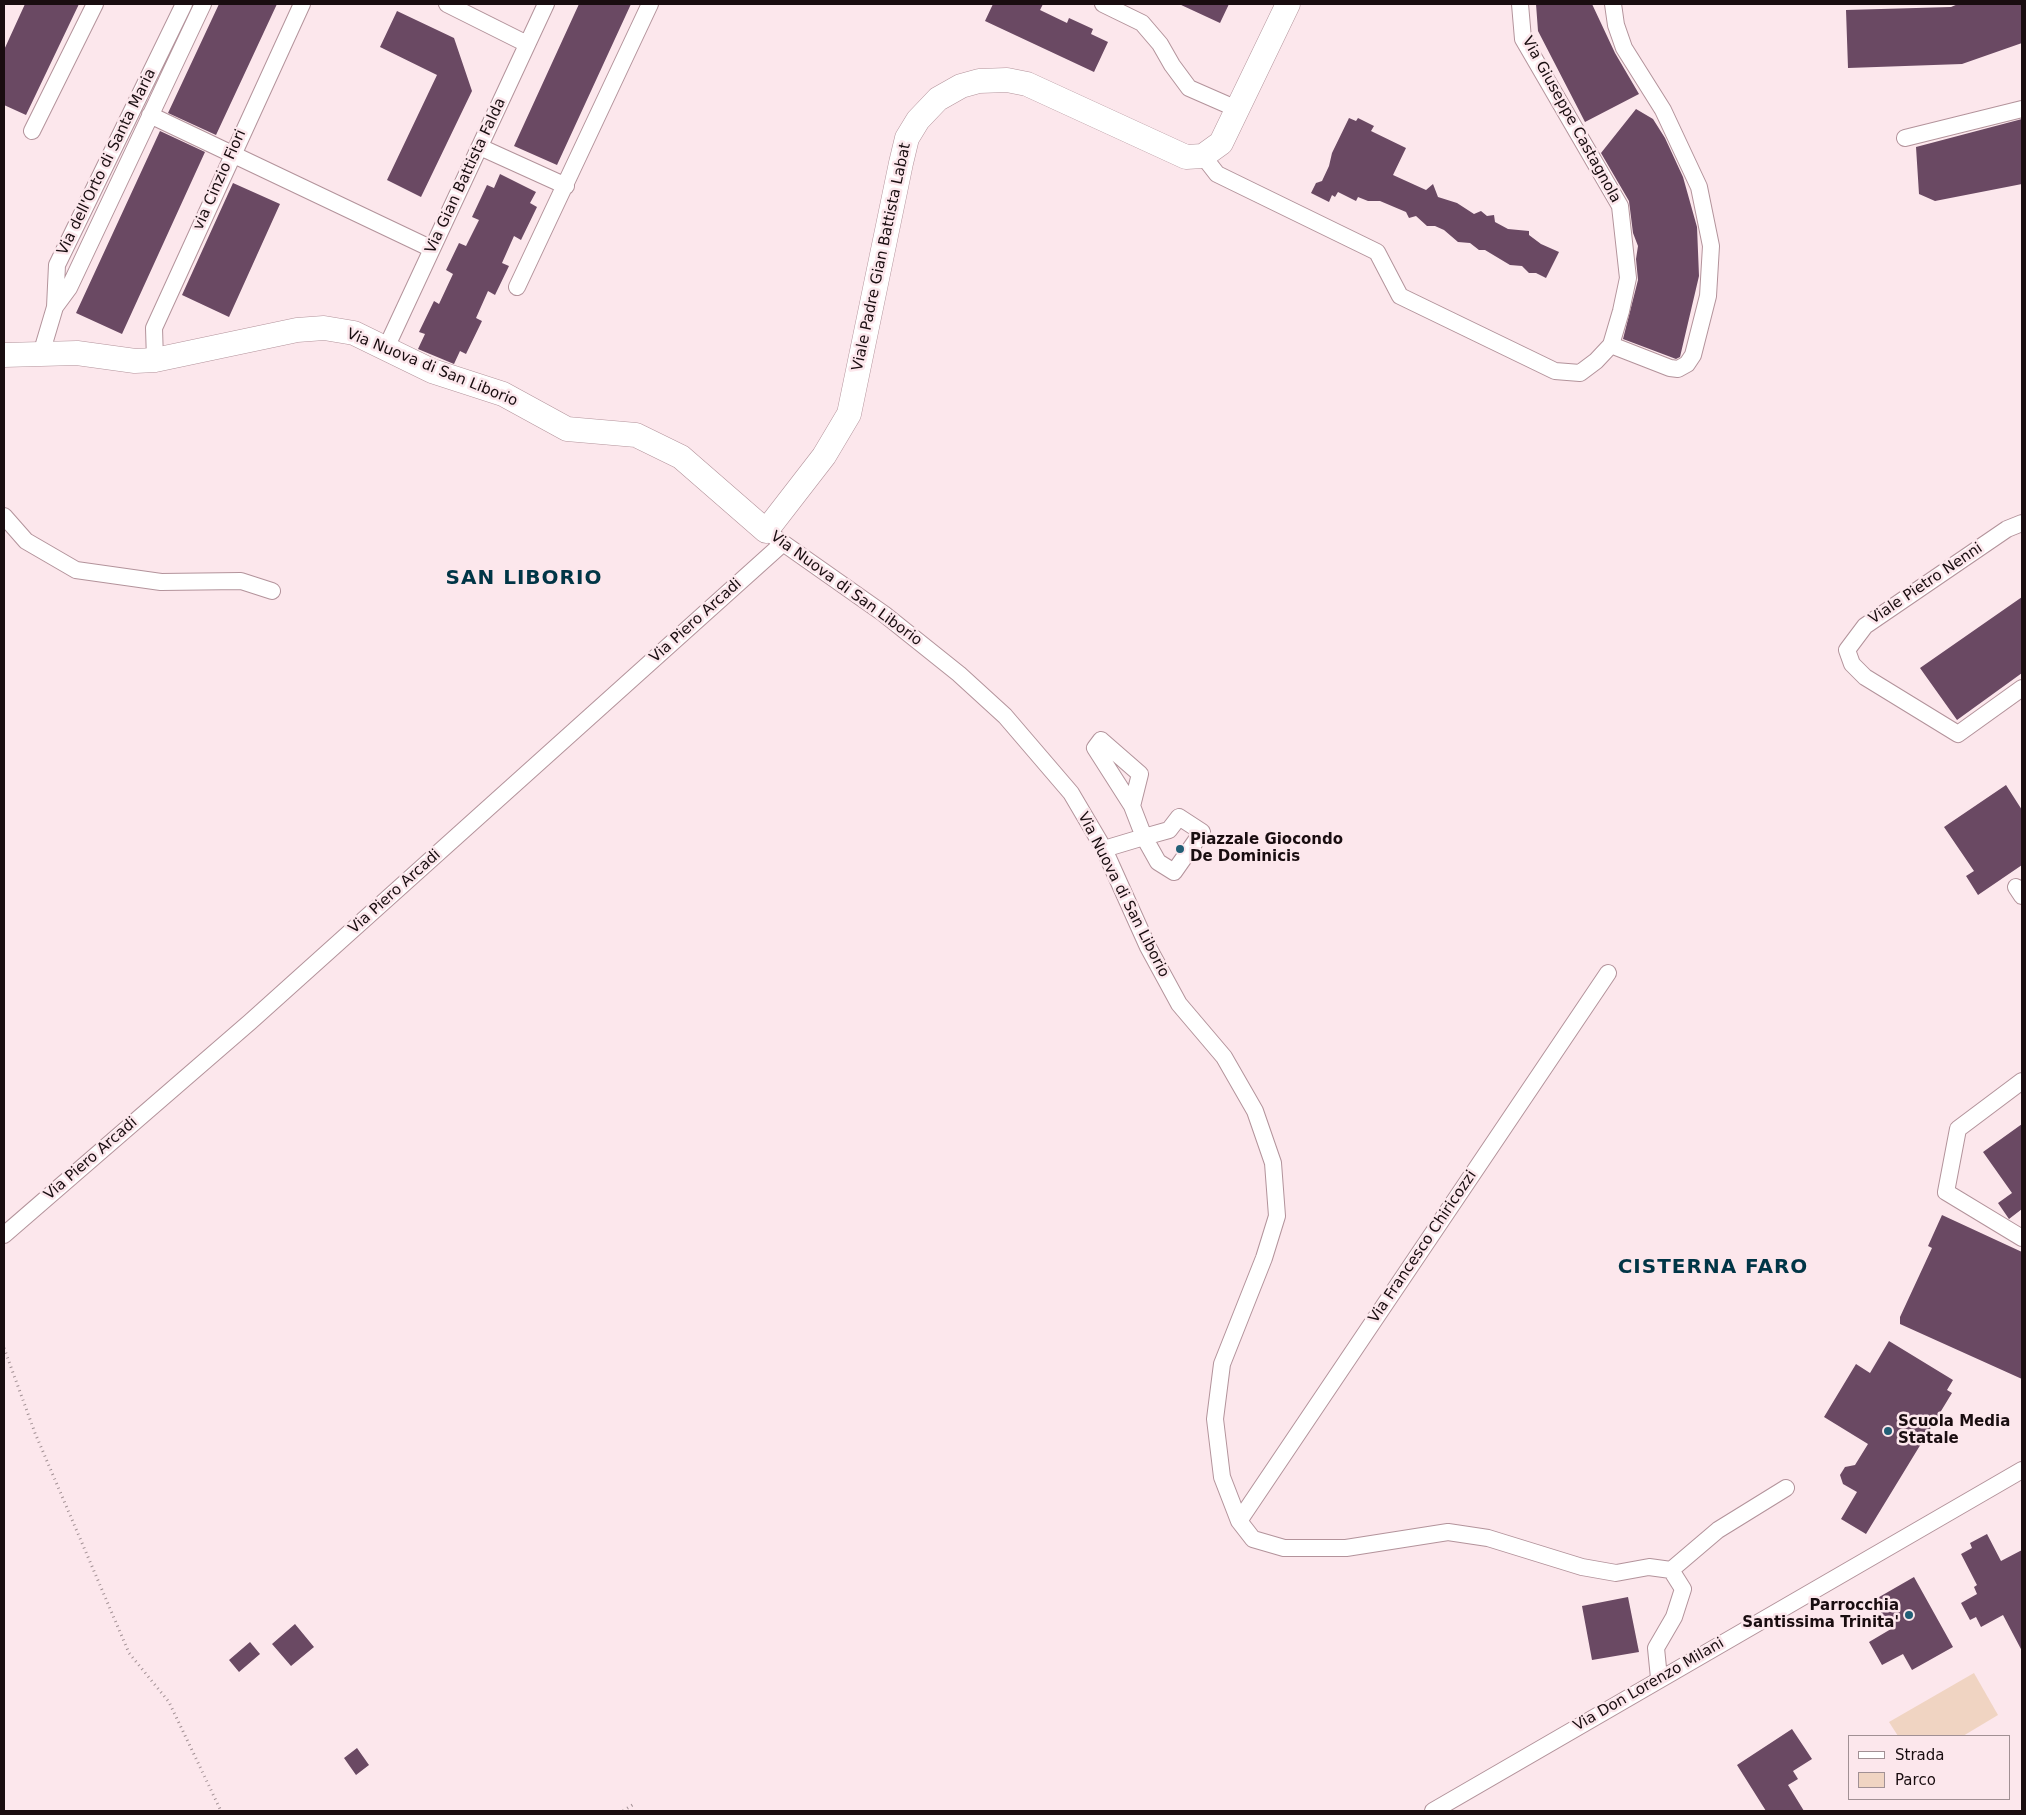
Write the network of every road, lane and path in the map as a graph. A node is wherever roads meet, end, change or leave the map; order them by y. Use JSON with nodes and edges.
{"nodes":[{"id":1,"x":95,"y":4,"type":"edge"},
{"id":2,"x":184,"y":4,"type":"edge"},
{"id":3,"x":203,"y":4,"type":"edge"},
{"id":4,"x":302,"y":4,"type":"edge"},
{"id":5,"x":447,"y":4,"type":"edge"},
{"id":6,"x":546,"y":4,"type":"edge"},
{"id":7,"x":650,"y":4,"type":"edge"},
{"id":8,"x":1103,"y":4,"type":"edge"},
{"id":9,"x":1288,"y":4,"type":"edge"},
{"id":10,"x":1520,"y":4,"type":"edge"},
{"id":11,"x":1613,"y":4,"type":"edge"},
{"id":12,"x":527,"y":44,"type":"junction"},
{"id":13,"x":1237,"y":109,"type":"junction"},
{"id":14,"x":2022,"y":109,"type":"edge"},
{"id":15,"x":150,"y":115,"type":"junction"},
{"id":16,"x":32,"y":131,"type":"dead end"},
{"id":17,"x":1905,"y":138,"type":"dead end"},
{"id":18,"x":480,"y":146,"type":"junction"},
{"id":19,"x":231,"y":154,"type":"junction"},
{"id":20,"x":1203,"y":156,"type":"junction"},
{"id":21,"x":566,"y":186,"type":"junction"},
{"id":22,"x":432,"y":249,"type":"junction"},
{"id":23,"x":517,"y":287,"type":"dead end"},
{"id":24,"x":55,"y":307,"type":"junction"},
{"id":25,"x":1611,"y":345,"type":"junction"},
{"id":26,"x":386,"y":348,"type":"junction"},
{"id":27,"x":41,"y":354,"type":"junction"},
{"id":28,"x":4,"y":355,"type":"edge"},
{"id":29,"x":155,"y":360,"type":"junction"},
{"id":30,"x":4,"y":516,"type":"edge"},
{"id":31,"x":2022,"y":523,"type":"edge"},
{"id":32,"x":774,"y":538,"type":"junction"},
{"id":33,"x":272,"y":591,"type":"dead end"},
{"id":34,"x":2022,"y":688,"type":"edge"},
{"id":35,"x":1132,"y":806,"type":"dead end"},
{"id":36,"x":1104,"y":849,"type":"junction"},
{"id":37,"x":1608,"y":973,"type":"dead end"},
{"id":38,"x":2022,"y":1082,"type":"edge"},
{"id":39,"x":4,"y":1235,"type":"edge"},
{"id":40,"x":2022,"y":1238,"type":"edge"},
{"id":41,"x":4,"y":1348,"type":"edge"},
{"id":42,"x":2022,"y":1470,"type":"edge"},
{"id":43,"x":1786,"y":1488,"type":"dead end"},
{"id":44,"x":1239,"y":1522,"type":"junction"},
{"id":45,"x":1670,"y":1570,"type":"junction"},
{"id":46,"x":1659,"y":1678,"type":"junction"},
{"id":47,"x":634,"y":1804,"type":"dead end"},
{"id":48,"x":221,"y":1811,"type":"edge"},
{"id":49,"x":623,"y":1811,"type":"edge"},
{"id":50,"x":1433,"y":1811,"type":"edge"}],
"edges":[{"from":1,"to":16,"type":"street"},
{"from":2,"to":24,"type":"street","name":"Via dell'Orto di Santa Maria"},
{"from":3,"to":15,"type":"street"},
{"from":4,"to":19,"type":"street","name":"via Cinzio Fiori"},
{"from":5,"to":12,"type":"street"},
{"from":6,"to":12,"type":"street","name":"Via Gian Battista Falda"},
{"from":7,"to":21,"type":"street"},
{"from":8,"to":13,"type":"street"},
{"from":9,"to":13,"type":"street"},
{"from":10,"to":25,"type":"street","name":"Via Giuseppe Castagnola"},
{"from":11,"to":25,"type":"street"},
{"from":12,"to":18,"type":"street","name":"Via Gian Battista Falda"},
{"from":13,"to":20,"type":"street"},
{"from":14,"to":17,"type":"street"},
{"from":15,"to":19,"type":"street"},
{"from":15,"to":24,"type":"street"},
{"from":18,"to":21,"type":"street"},
{"from":18,"to":22,"type":"street","name":"Via Gian Battista Falda"},
{"from":19,"to":22,"type":"street"},
{"from":19,"to":29,"type":"street","name":"via Cinzio Fiori"},
{"from":20,"to":25,"type":"street"},
{"from":20,"to":32,"type":"street","name":"Viale Padre Gian Battista Labat"},
{"from":21,"to":23,"type":"street"},
{"from":22,"to":26,"type":"street","name":"Via Gian Battista Falda"},
{"from":24,"to":27,"type":"street","name":"Via dell'Orto di Santa Maria"},
{"from":26,"to":29,"type":"street","name":"Via Nuova di San Liborio"},
{"from":26,"to":32,"type":"street","name":"Via Nuova di San Liborio"},
{"from":27,"to":28,"type":"street","name":"Via Nuova di San Liborio"},
{"from":27,"to":29,"type":"street","name":"Via Nuova di San Liborio"},
{"from":30,"to":33,"type":"street"},
{"from":31,"to":34,"type":"street","name":"Viale Pietro Nenni"},
{"from":32,"to":36,"type":"street","name":"Via Nuova di San Liborio"},
{"from":32,"to":39,"type":"street","name":"Via Piero Arcadi"},
{"from":35,"to":36,"type":"street"},
{"from":36,"to":44,"type":"street","name":"Via Nuova di San Liborio"},
{"from":37,"to":44,"type":"street","name":"Via Francesco Chiricozzi"},
{"from":38,"to":40,"type":"street"},
{"from":41,"to":48,"type":"path"},
{"from":42,"to":46,"type":"street","name":"Via Don Lorenzo Milani"},
{"from":43,"to":45,"type":"street"},
{"from":44,"to":45,"type":"street","name":"Via Nuova di San Liborio"},
{"from":45,"to":46,"type":"street"},
{"from":46,"to":50,"type":"street","name":"Via Don Lorenzo Milani"},
{"from":47,"to":49,"type":"path"}]}
